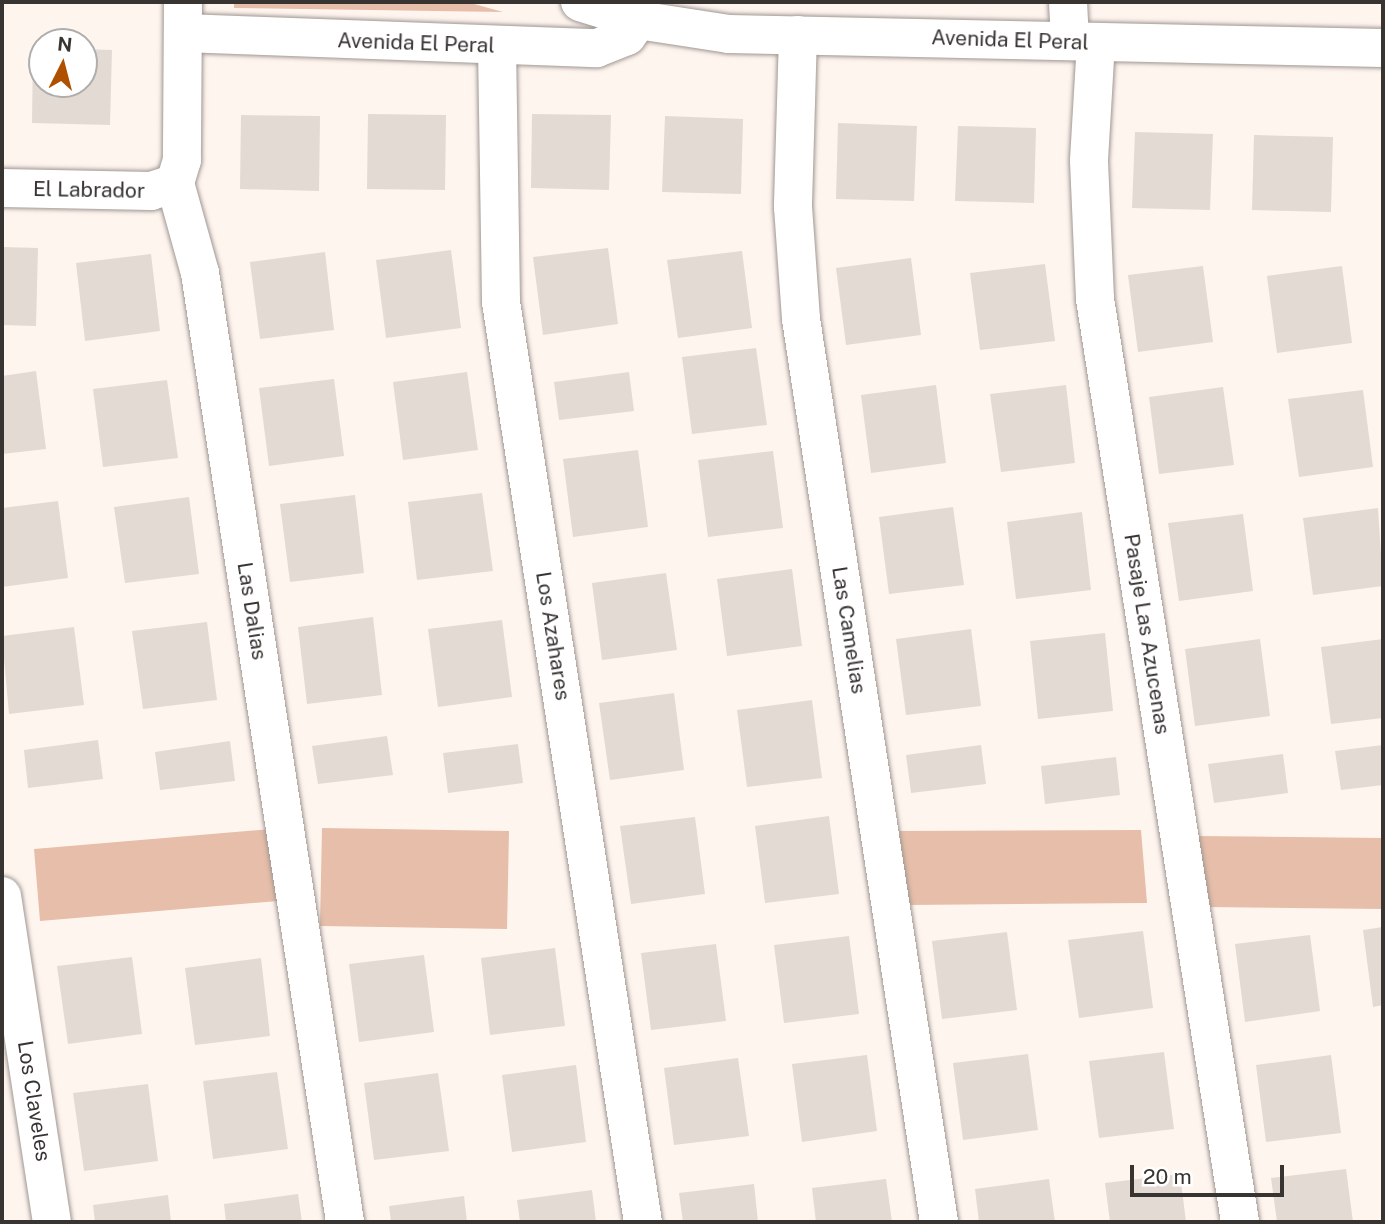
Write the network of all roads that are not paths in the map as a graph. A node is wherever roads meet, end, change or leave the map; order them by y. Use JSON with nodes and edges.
{"nodes":[{"id":1,"x":580,"y":2,"type":"edge"},
{"id":2,"x":1068,"y":2,"type":"edge"},
{"id":3,"x":637,"y":11,"type":"edge"},
{"id":4,"x":183,"y":17,"type":"edge"},
{"id":5,"x":797,"y":35,"type":"junction"},
{"id":6,"x":1083,"y":42,"type":"junction"},
{"id":7,"x":497,"y":46,"type":"junction"},
{"id":8,"x":1383,"y":48,"type":"edge"},
{"id":9,"x":175,"y":183,"type":"junction"},
{"id":10,"x":2,"y":188,"type":"edge"},
{"id":11,"x":2,"y":896,"type":"edge"},
{"id":12,"x":52,"y":1222,"type":"edge"},
{"id":13,"x":345,"y":1222,"type":"edge"},
{"id":14,"x":643,"y":1222,"type":"edge"},
{"id":15,"x":939,"y":1222,"type":"edge"},
{"id":16,"x":1240,"y":1222,"type":"edge"}],
"edges":[{"from":1,"to":3,"type":"street","name":"Avenida El Peral"},
{"from":2,"to":6,"type":"street","name":"Pasaje Las Azucenas"},
{"from":3,"to":5,"type":"street","name":"Avenida El Peral"},
{"from":3,"to":7,"type":"street","name":"Avenida El Peral"},
{"from":4,"to":7,"type":"street","name":"Avenida El Peral"},
{"from":4,"to":9,"type":"street","name":"Las Dalias"},
{"from":5,"to":6,"type":"street","name":"Avenida El Peral"},
{"from":5,"to":15,"type":"street","name":"Las Camelias"},
{"from":6,"to":8,"type":"street","name":"Avenida El Peral"},
{"from":6,"to":16,"type":"street","name":"Pasaje Las Azucenas"},
{"from":7,"to":14,"type":"street","name":"Los Azahares"},
{"from":9,"to":10,"type":"street","name":"El Labrador"},
{"from":9,"to":13,"type":"street","name":"Las Dalias"},
{"from":11,"to":12,"type":"street","name":"Los Claveles"}]}
